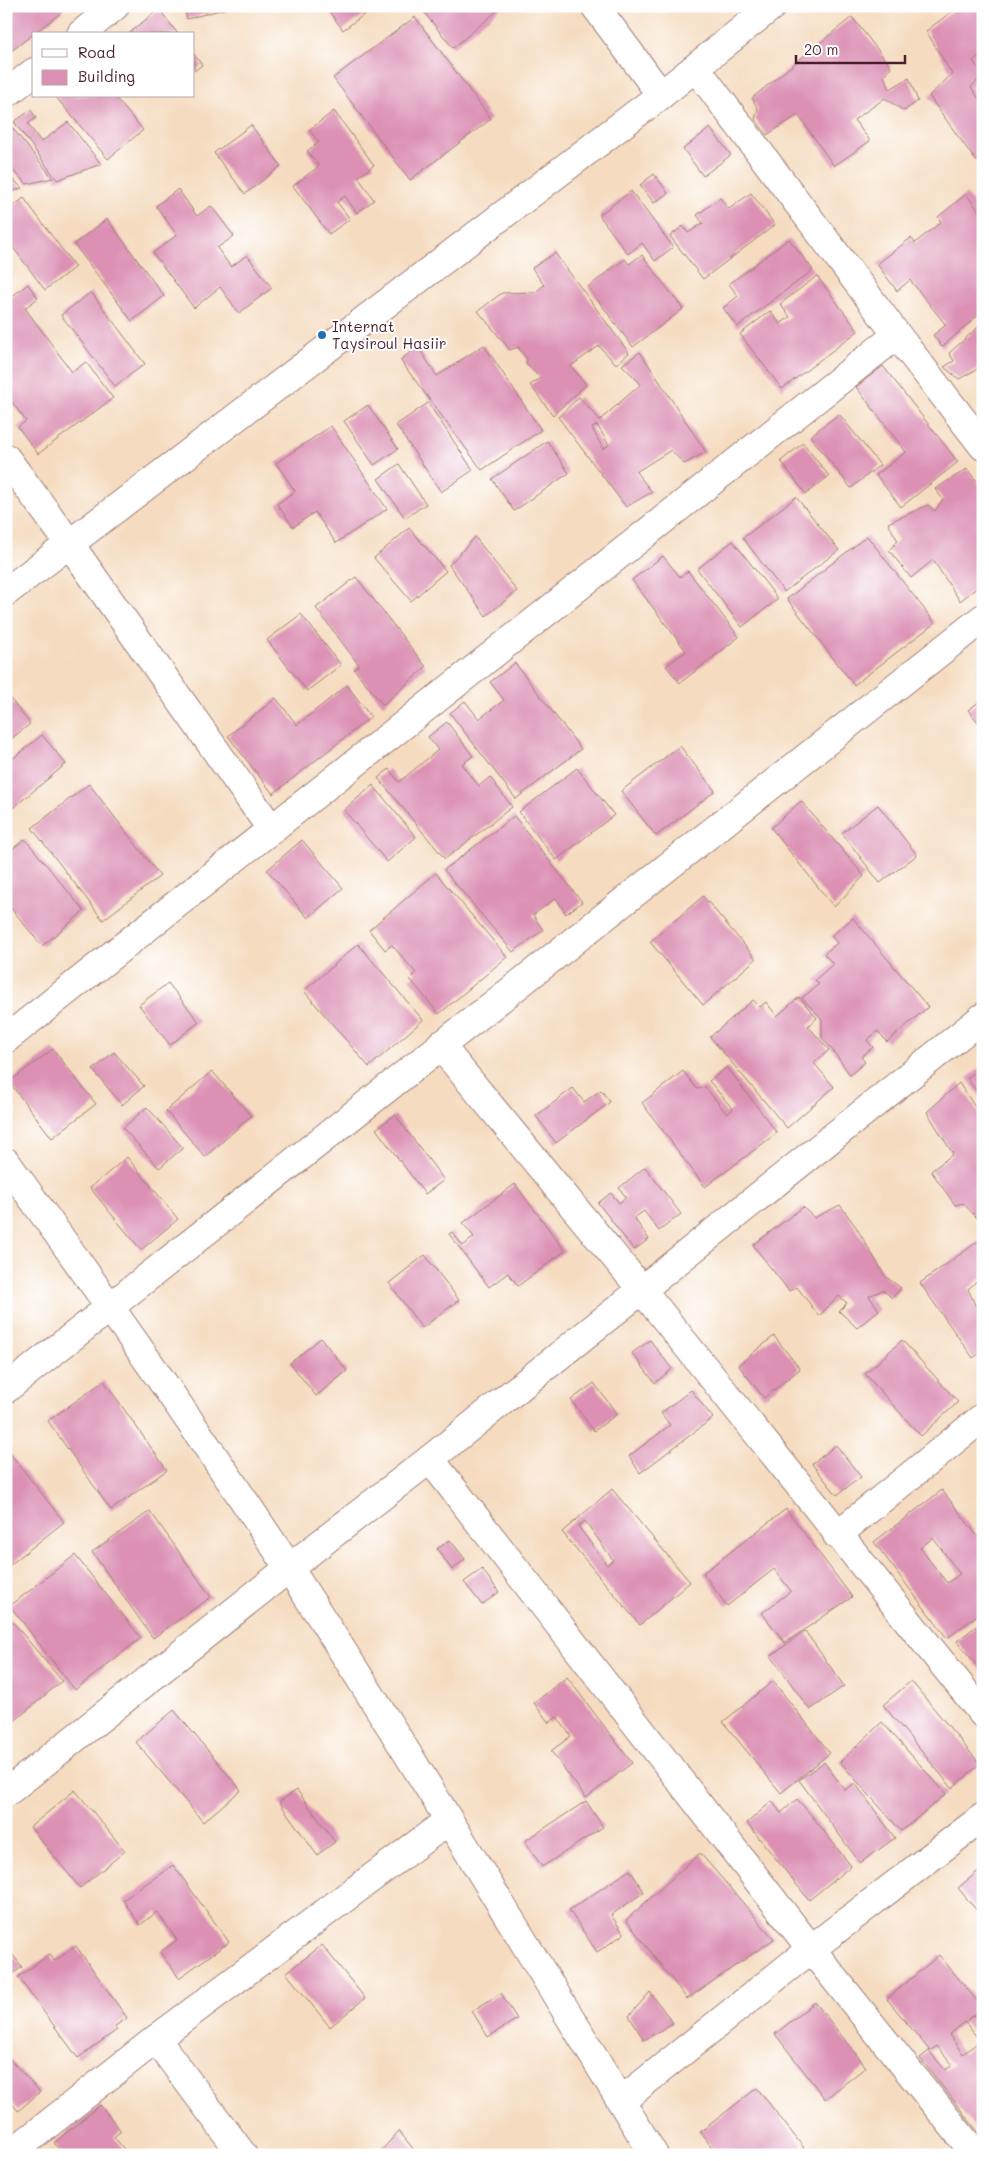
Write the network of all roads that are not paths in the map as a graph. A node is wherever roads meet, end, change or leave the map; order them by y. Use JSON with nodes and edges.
{"nodes":[{"id":1,"x":115,"y":6,"type":"edge"},
{"id":2,"x":595,"y":6,"type":"edge"},
{"id":3,"x":772,"y":6,"type":"edge"},
{"id":4,"x":83,"y":32,"type":"edge"},
{"id":5,"x":696,"y":68,"type":"junction"},
{"id":6,"x":32,"y":74,"type":"edge"},
{"id":7,"x":6,"y":94,"type":"edge"},
{"id":8,"x":661,"y":95,"type":"junction"},
{"id":9,"x":897,"y":336,"type":"junction"},
{"id":10,"x":983,"y":446,"type":"edge"},
{"id":11,"x":6,"y":458,"type":"edge"},
{"id":12,"x":69,"y":543,"type":"junction"},
{"id":13,"x":6,"y":592,"type":"edge"},
{"id":14,"x":983,"y":618,"type":"edge"},
{"id":15,"x":272,"y":830,"type":"junction"},
{"id":16,"x":983,"y":1017,"type":"edge"},
{"id":17,"x":6,"y":1039,"type":"edge"},
{"id":18,"x":440,"y":1045,"type":"junction"},
{"id":19,"x":6,"y":1162,"type":"edge"},
{"id":20,"x":642,"y":1290,"type":"junction"},
{"id":21,"x":111,"y":1307,"type":"junction"},
{"id":22,"x":6,"y":1389,"type":"edge"},
{"id":23,"x":983,"y":1417,"type":"edge"},
{"id":24,"x":430,"y":1459,"type":"junction"},
{"id":25,"x":837,"y":1535,"type":"junction"},
{"id":26,"x":289,"y":1568,"type":"junction"},
{"id":27,"x":983,"y":1714,"type":"edge"},
{"id":28,"x":6,"y":1793,"type":"edge"},
{"id":29,"x":983,"y":1817,"type":"edge"},
{"id":30,"x":448,"y":1821,"type":"junction"},
{"id":31,"x":811,"y":1950,"type":"junction"},
{"id":32,"x":156,"y":2039,"type":"junction"},
{"id":33,"x":621,"y":2101,"type":"junction"},
{"id":34,"x":9,"y":2155,"type":"edge"},
{"id":35,"x":244,"y":2155,"type":"edge"},
{"id":36,"x":654,"y":2155,"type":"edge"},
{"id":37,"x":976,"y":2155,"type":"edge"}],
"edges":[{"from":1,"to":4,"type":"street"},
{"from":2,"to":8,"type":"street"},
{"from":3,"to":5,"type":"street"},
{"from":5,"to":8,"type":"street"},
{"from":5,"to":9,"type":"street"},
{"from":6,"to":7,"type":"street"},
{"from":8,"to":12,"type":"street"},
{"from":9,"to":10,"type":"street"},
{"from":9,"to":15,"type":"street"},
{"from":11,"to":12,"type":"street"},
{"from":12,"to":13,"type":"street"},
{"from":12,"to":15,"type":"street"},
{"from":14,"to":18,"type":"street"},
{"from":15,"to":17,"type":"street"},
{"from":16,"to":20,"type":"street"},
{"from":18,"to":20,"type":"street"},
{"from":18,"to":21,"type":"street"},
{"from":19,"to":21,"type":"street"},
{"from":20,"to":24,"type":"street"},
{"from":20,"to":25,"type":"street"},
{"from":21,"to":22,"type":"street"},
{"from":21,"to":26,"type":"street"},
{"from":23,"to":25,"type":"street"},
{"from":24,"to":26,"type":"street"},
{"from":24,"to":31,"type":"street"},
{"from":25,"to":27,"type":"street"},
{"from":26,"to":28,"type":"street"},
{"from":26,"to":30,"type":"street"},
{"from":29,"to":31,"type":"street"},
{"from":30,"to":32,"type":"street"},
{"from":30,"to":33,"type":"street"},
{"from":31,"to":33,"type":"street"},
{"from":31,"to":37,"type":"street"},
{"from":32,"to":34,"type":"street"},
{"from":32,"to":35,"type":"street"},
{"from":33,"to":36,"type":"street"}]}
